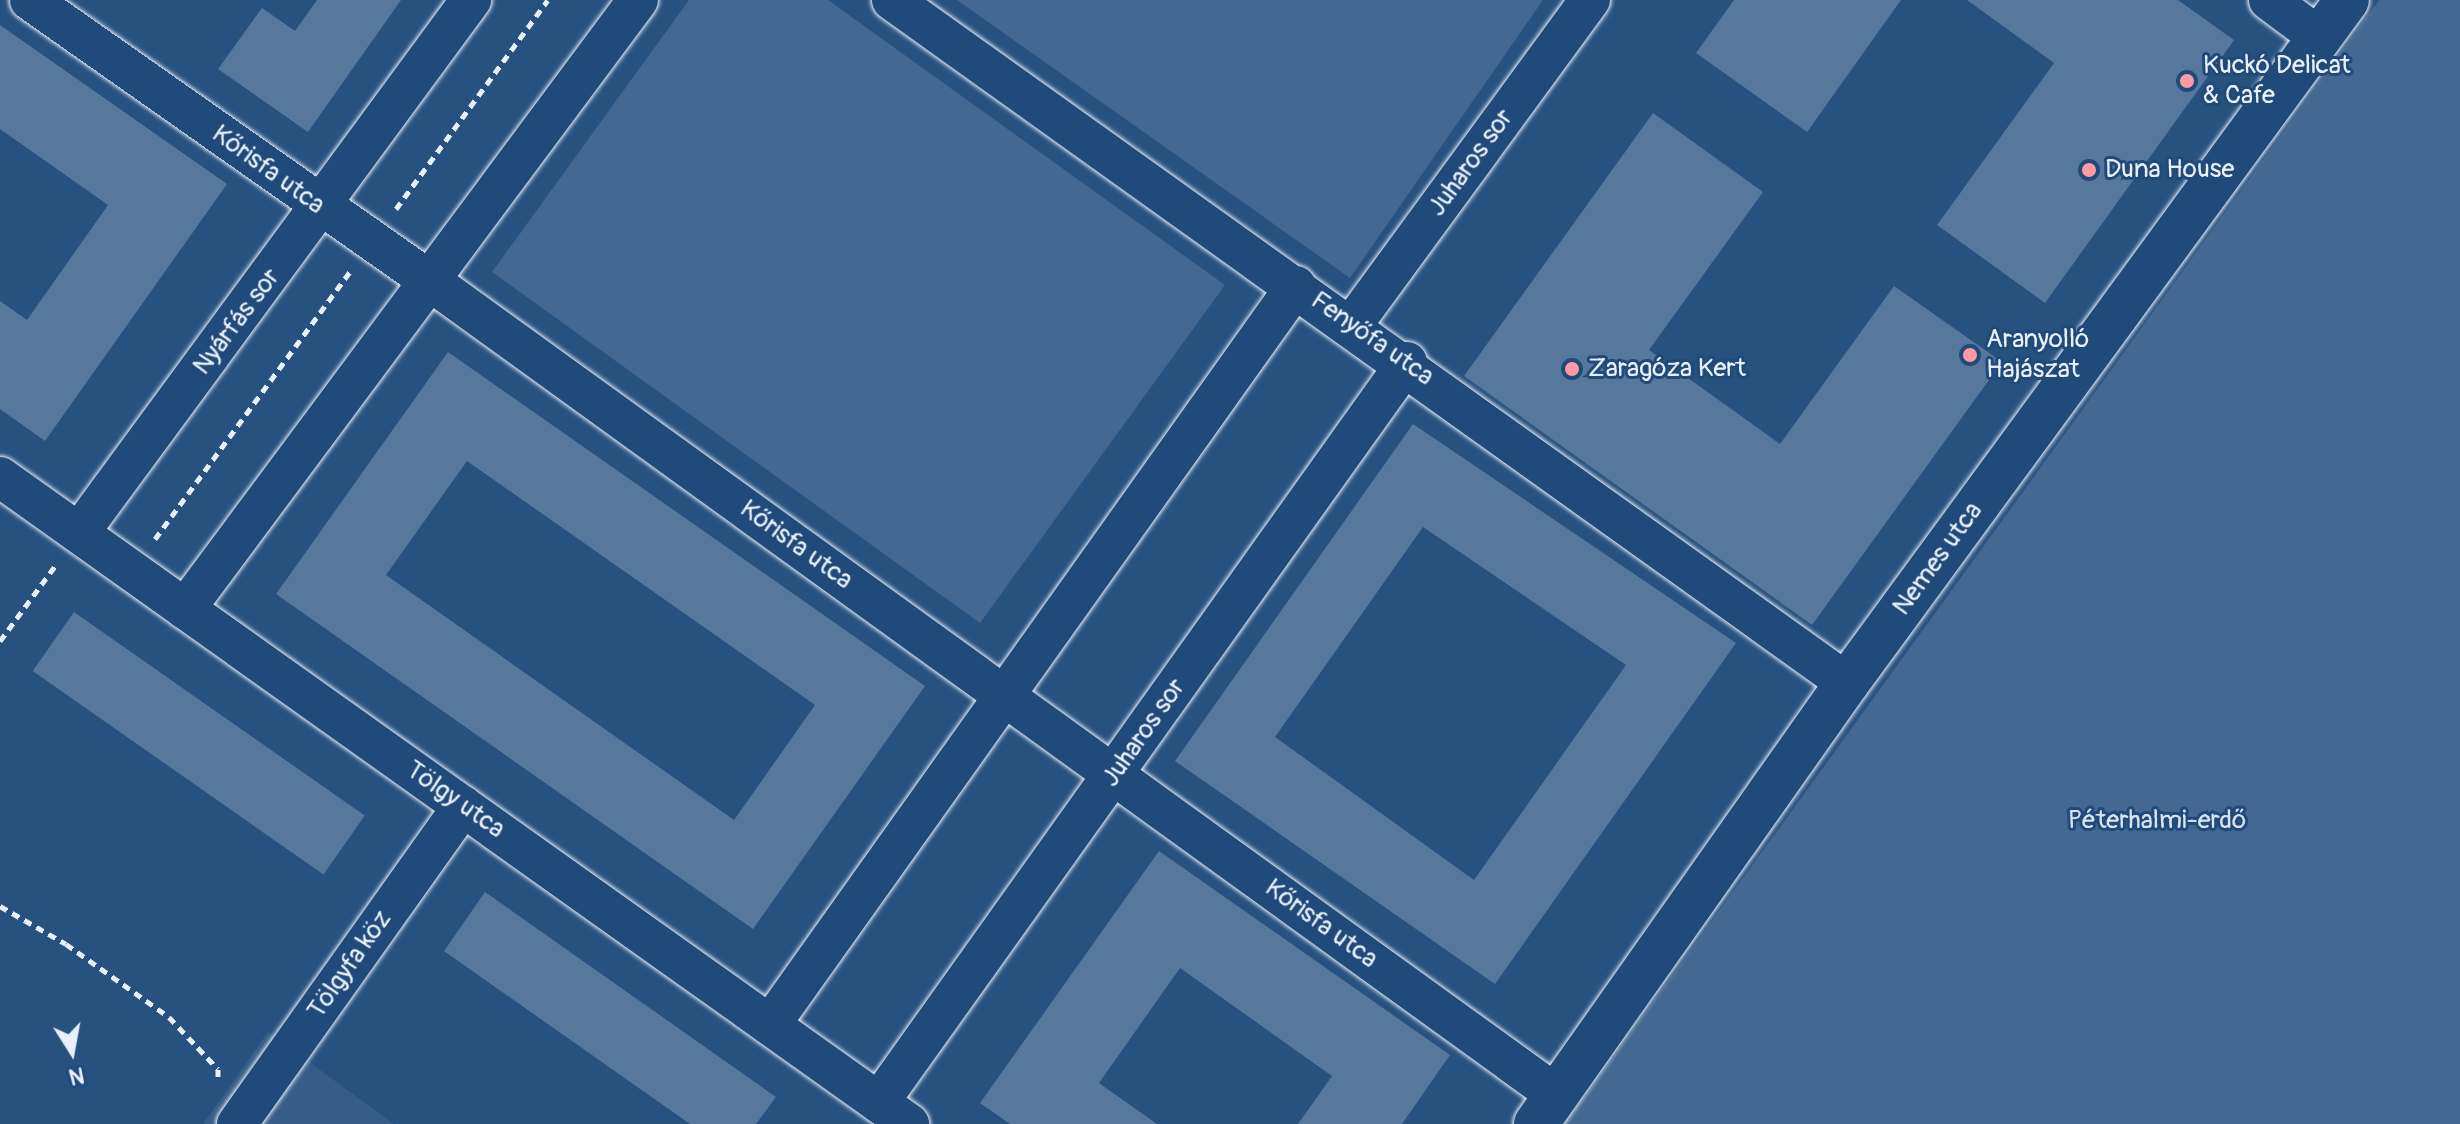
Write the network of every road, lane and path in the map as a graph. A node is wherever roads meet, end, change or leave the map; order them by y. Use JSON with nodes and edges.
{"nodes":[{"id":1,"x":30,"y":0,"type":"edge"},
{"id":2,"x":471,"y":0,"type":"edge"},
{"id":3,"x":548,"y":0,"type":"edge"},
{"id":4,"x":638,"y":0,"type":"edge"},
{"id":5,"x":892,"y":0,"type":"edge"},
{"id":6,"x":1590,"y":0,"type":"edge"},
{"id":7,"x":2269,"y":0,"type":"edge"},
{"id":8,"x":2347,"y":0,"type":"edge"},
{"id":9,"x":2320,"y":38,"type":"junction"},
{"id":10,"x":322,"y":210,"type":"junction"},
{"id":11,"x":372,"y":242,"type":"junction"},
{"id":12,"x":429,"y":280,"type":"junction"},
{"id":13,"x":1296,"y":286,"type":"junction"},
{"id":14,"x":1352,"y":325,"type":"junction"},
{"id":15,"x":1407,"y":362,"type":"junction"},
{"id":16,"x":0,"y":477,"type":"edge"},
{"id":17,"x":79,"y":533,"type":"junction"},
{"id":18,"x":132,"y":570,"type":"junction"},
{"id":19,"x":185,"y":609,"type":"junction"},
{"id":20,"x":0,"y":641,"type":"edge"},
{"id":21,"x":1847,"y":683,"type":"junction"},
{"id":22,"x":1002,"y":693,"type":"junction"},
{"id":23,"x":1114,"y":774,"type":"junction"},
{"id":24,"x":463,"y":806,"type":"junction"},
{"id":25,"x":0,"y":906,"type":"edge"},
{"id":26,"x":770,"y":1025,"type":"junction"},
{"id":27,"x":218,"y":1083,"type":"dead end"},
{"id":28,"x":1547,"y":1110,"type":"edge"},
{"id":29,"x":894,"y":1113,"type":"edge"},
{"id":30,"x":237,"y":1124,"type":"edge"}],
"edges":[{"from":1,"to":10,"type":"street","name":"Kőrisfa utca"},
{"from":2,"to":10,"type":"street","name":"Nyárfás sor"},
{"from":3,"to":11,"type":"path"},
{"from":4,"to":12,"type":"street"},
{"from":5,"to":13,"type":"street","name":"Fenyőfa utca"},
{"from":6,"to":14,"type":"street","name":"Juharos sor"},
{"from":7,"to":9,"type":"street"},
{"from":8,"to":9,"type":"street","name":"Nemes utca"},
{"from":9,"to":21,"type":"street","name":"Nemes utca"},
{"from":10,"to":11,"type":"street","name":"Kőrisfa utca"},
{"from":10,"to":17,"type":"street","name":"Nyárfás sor"},
{"from":11,"to":12,"type":"street","name":"Kőrisfa utca"},
{"from":11,"to":18,"type":"path"},
{"from":12,"to":19,"type":"street"},
{"from":12,"to":22,"type":"street","name":"Kőrisfa utca"},
{"from":13,"to":14,"type":"street","name":"Fenyőfa utca"},
{"from":13,"to":22,"type":"street"},
{"from":14,"to":15,"type":"street","name":"Fenyőfa utca"},
{"from":15,"to":21,"type":"street","name":"Fenyőfa utca"},
{"from":15,"to":23,"type":"street","name":"Juharos sor"},
{"from":16,"to":17,"type":"street","name":"Tölgy utca"},
{"from":17,"to":18,"type":"street","name":"Tölgy utca"},
{"from":17,"to":20,"type":"path"},
{"from":18,"to":19,"type":"street","name":"Tölgy utca"},
{"from":19,"to":24,"type":"street","name":"Tölgy utca"},
{"from":21,"to":28,"type":"street","name":"Nemes utca"},
{"from":22,"to":23,"type":"street","name":"Kőrisfa utca"},
{"from":22,"to":26,"type":"street"},
{"from":23,"to":28,"type":"street","name":"Kőrisfa utca"},
{"from":23,"to":29,"type":"street","name":"Juharos sor"},
{"from":24,"to":26,"type":"street","name":"Tölgy utca"},
{"from":24,"to":30,"type":"street","name":"Tölgyfa köz"},
{"from":25,"to":27,"type":"path"},
{"from":26,"to":29,"type":"street","name":"Tölgy utca"}]}
